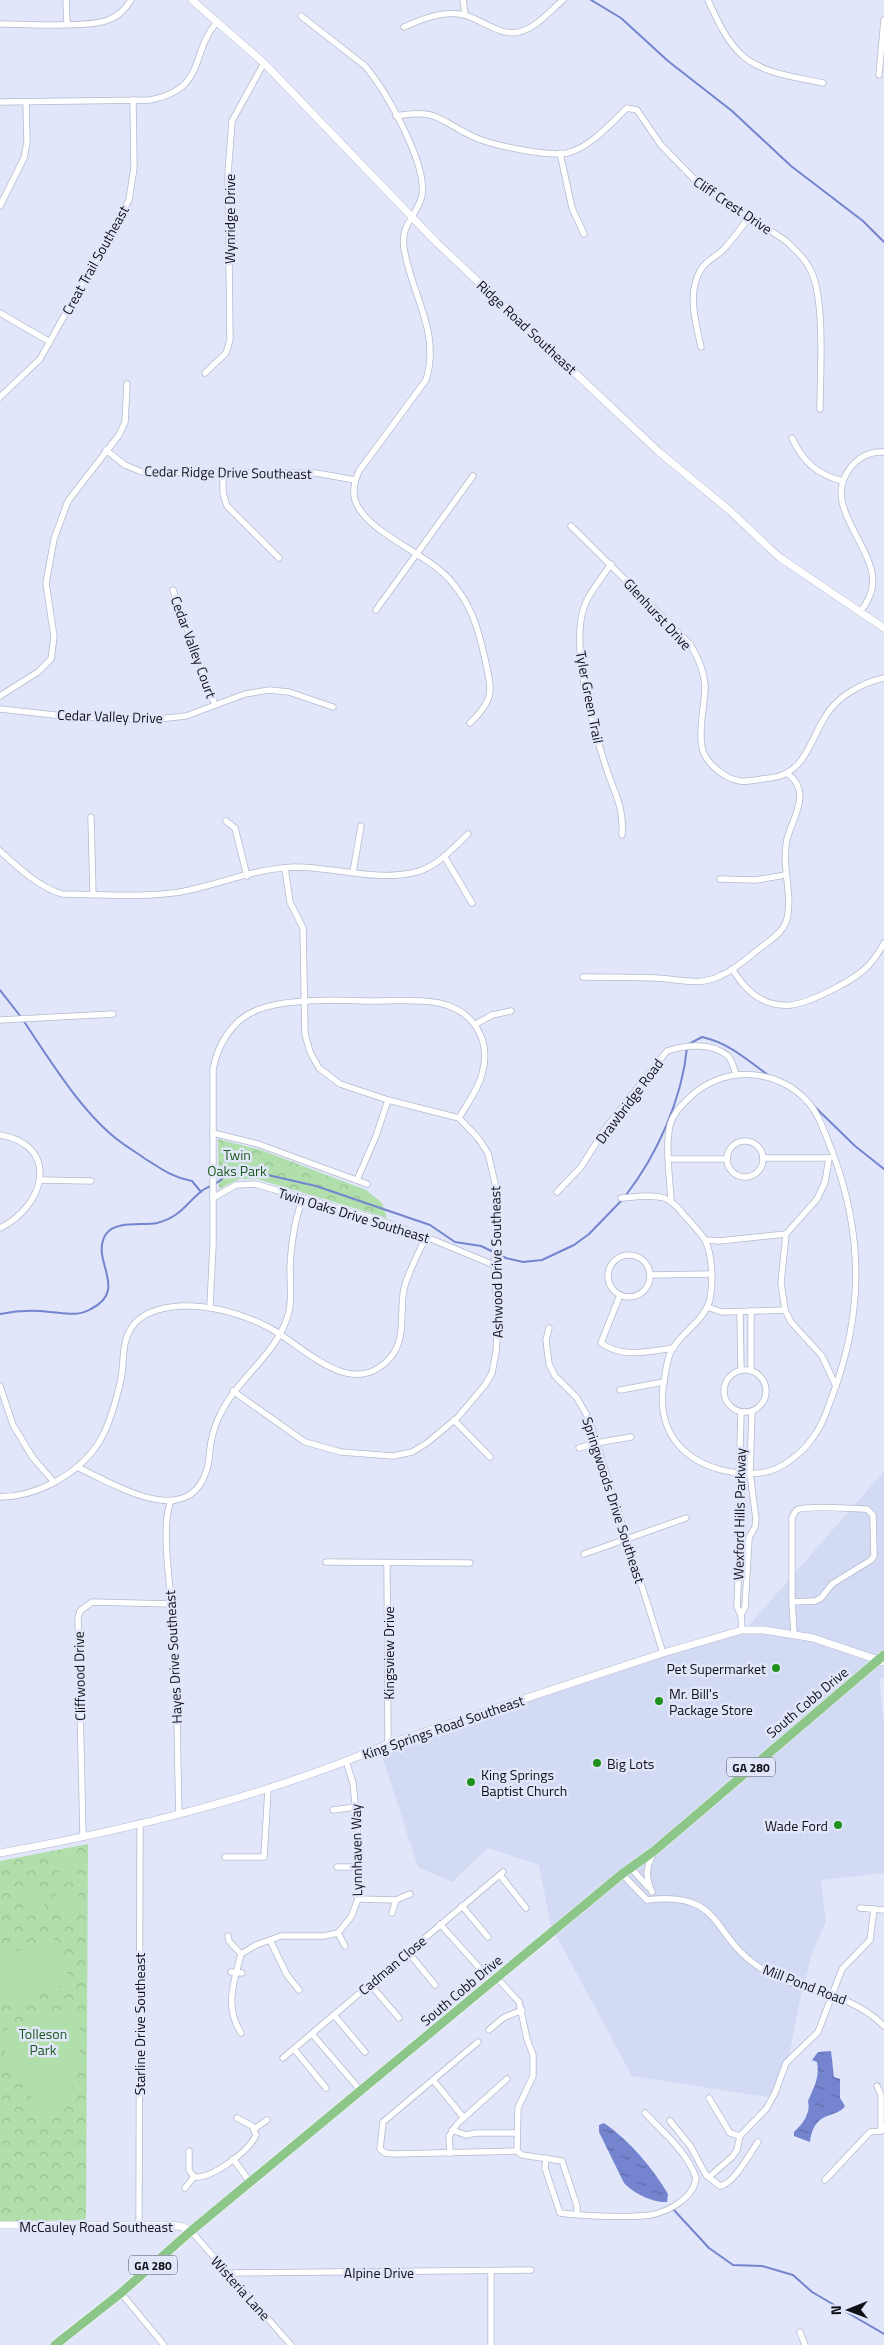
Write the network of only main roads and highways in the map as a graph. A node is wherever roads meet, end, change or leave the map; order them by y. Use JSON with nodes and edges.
{"nodes":[{"id":1,"x":882,"y":1659,"type":"edge"},
{"id":2,"x":55,"y":2345,"type":"edge"}],
"edges":[{"from":1,"to":2,"type":"main road","name":"South Cobb Drive","number":"GA 280"}]}
